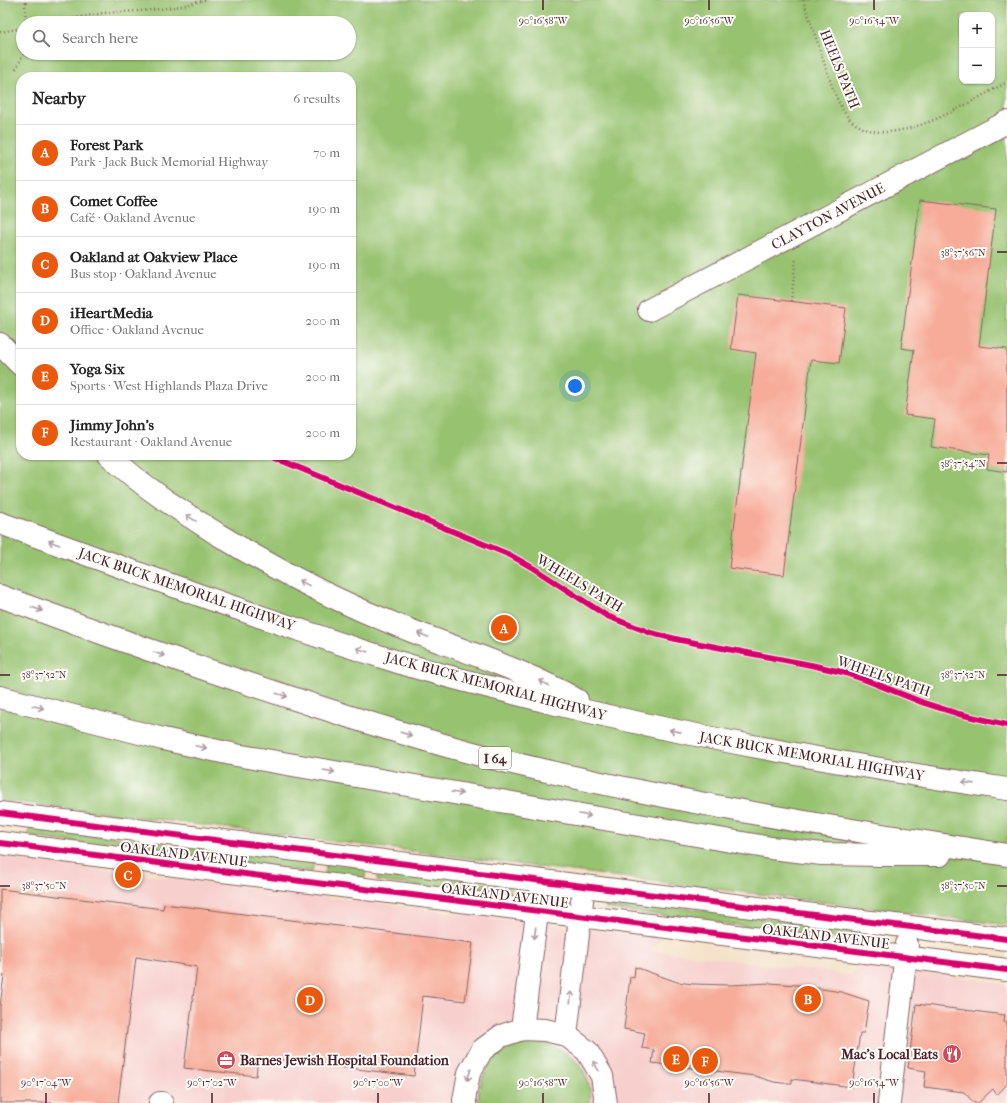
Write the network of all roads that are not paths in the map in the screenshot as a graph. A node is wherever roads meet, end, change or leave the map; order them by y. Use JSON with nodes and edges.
{"nodes":[{"id":1,"x":1007,"y":122,"type":"edge"},
{"id":2,"x":649,"y":310,"type":"dead end"},
{"id":3,"x":0,"y":344,"type":"edge"},
{"id":4,"x":16,"y":360,"type":"edge"},
{"id":5,"x":115,"y":460,"type":"edge"},
{"id":6,"x":0,"y":523,"type":"edge"},
{"id":7,"x":0,"y":596,"type":"edge"},
{"id":8,"x":0,"y":697,"type":"edge"},
{"id":9,"x":602,"y":715,"type":"junction"},
{"id":10,"x":1007,"y":789,"type":"edge"},
{"id":11,"x":0,"y":813,"type":"edge"},
{"id":12,"x":0,"y":842,"type":"edge"},
{"id":13,"x":1007,"y":855,"type":"edge"},
{"id":14,"x":541,"y":881,"type":"junction"},
{"id":15,"x":584,"y":886,"type":"junction"},
{"id":16,"x":538,"y":911,"type":"junction"},
{"id":17,"x":581,"y":917,"type":"junction"},
{"id":18,"x":909,"y":927,"type":"junction"},
{"id":19,"x":1007,"y":939,"type":"edge"},
{"id":20,"x":906,"y":958,"type":"junction"},
{"id":21,"x":1007,"y":970,"type":"edge"},
{"id":22,"x":522,"y":1029,"type":"junction"},
{"id":23,"x":566,"y":1035,"type":"junction"},
{"id":24,"x":612,"y":1102,"type":"edge"},
{"id":25,"x":465,"y":1103,"type":"edge"},
{"id":26,"x":889,"y":1103,"type":"edge"}],
"edges":[{"from":1,"to":2,"type":"main road","name":"CLAYTON AVENUE"},
{"from":3,"to":4,"type":"main road"},
{"from":9,"to":5,"type":"main road","one_way":true},
{"from":9,"to":6,"type":"main road","name":"JACK BUCK MEMORIAL HIGHWAY","one_way":true},
{"from":7,"to":13,"type":"main road","number":"I 64","one_way":true},
{"from":8,"to":13,"type":"main road","one_way":true},
{"from":10,"to":9,"type":"main road","name":"JACK BUCK MEMORIAL HIGHWAY","one_way":true},
{"from":11,"to":14,"type":"main road","name":"OAKLAND AVENUE"},
{"from":12,"to":16,"type":"main road","name":"OAKLAND AVENUE"},
{"from":14,"to":15,"type":"main road","name":"OAKLAND AVENUE"},
{"from":14,"to":16,"type":"main road"},
{"from":15,"to":17,"type":"main road"},
{"from":15,"to":18,"type":"main road","name":"OAKLAND AVENUE"},
{"from":16,"to":17,"type":"main road","name":"OAKLAND AVENUE"},
{"from":16,"to":22,"type":"main road","one_way":true},
{"from":17,"to":20,"type":"main road","name":"OAKLAND AVENUE"},
{"from":23,"to":17,"type":"main road","one_way":true},
{"from":18,"to":19,"type":"main road","name":"OAKLAND AVENUE"},
{"from":18,"to":20,"type":"main road"},
{"from":20,"to":21,"type":"main road","name":"OAKLAND AVENUE"},
{"from":20,"to":26,"type":"main road"},
{"from":22,"to":23,"type":"main road"},
{"from":22,"to":25,"type":"main road","one_way":true},
{"from":24,"to":23,"type":"main road","one_way":true}]}
